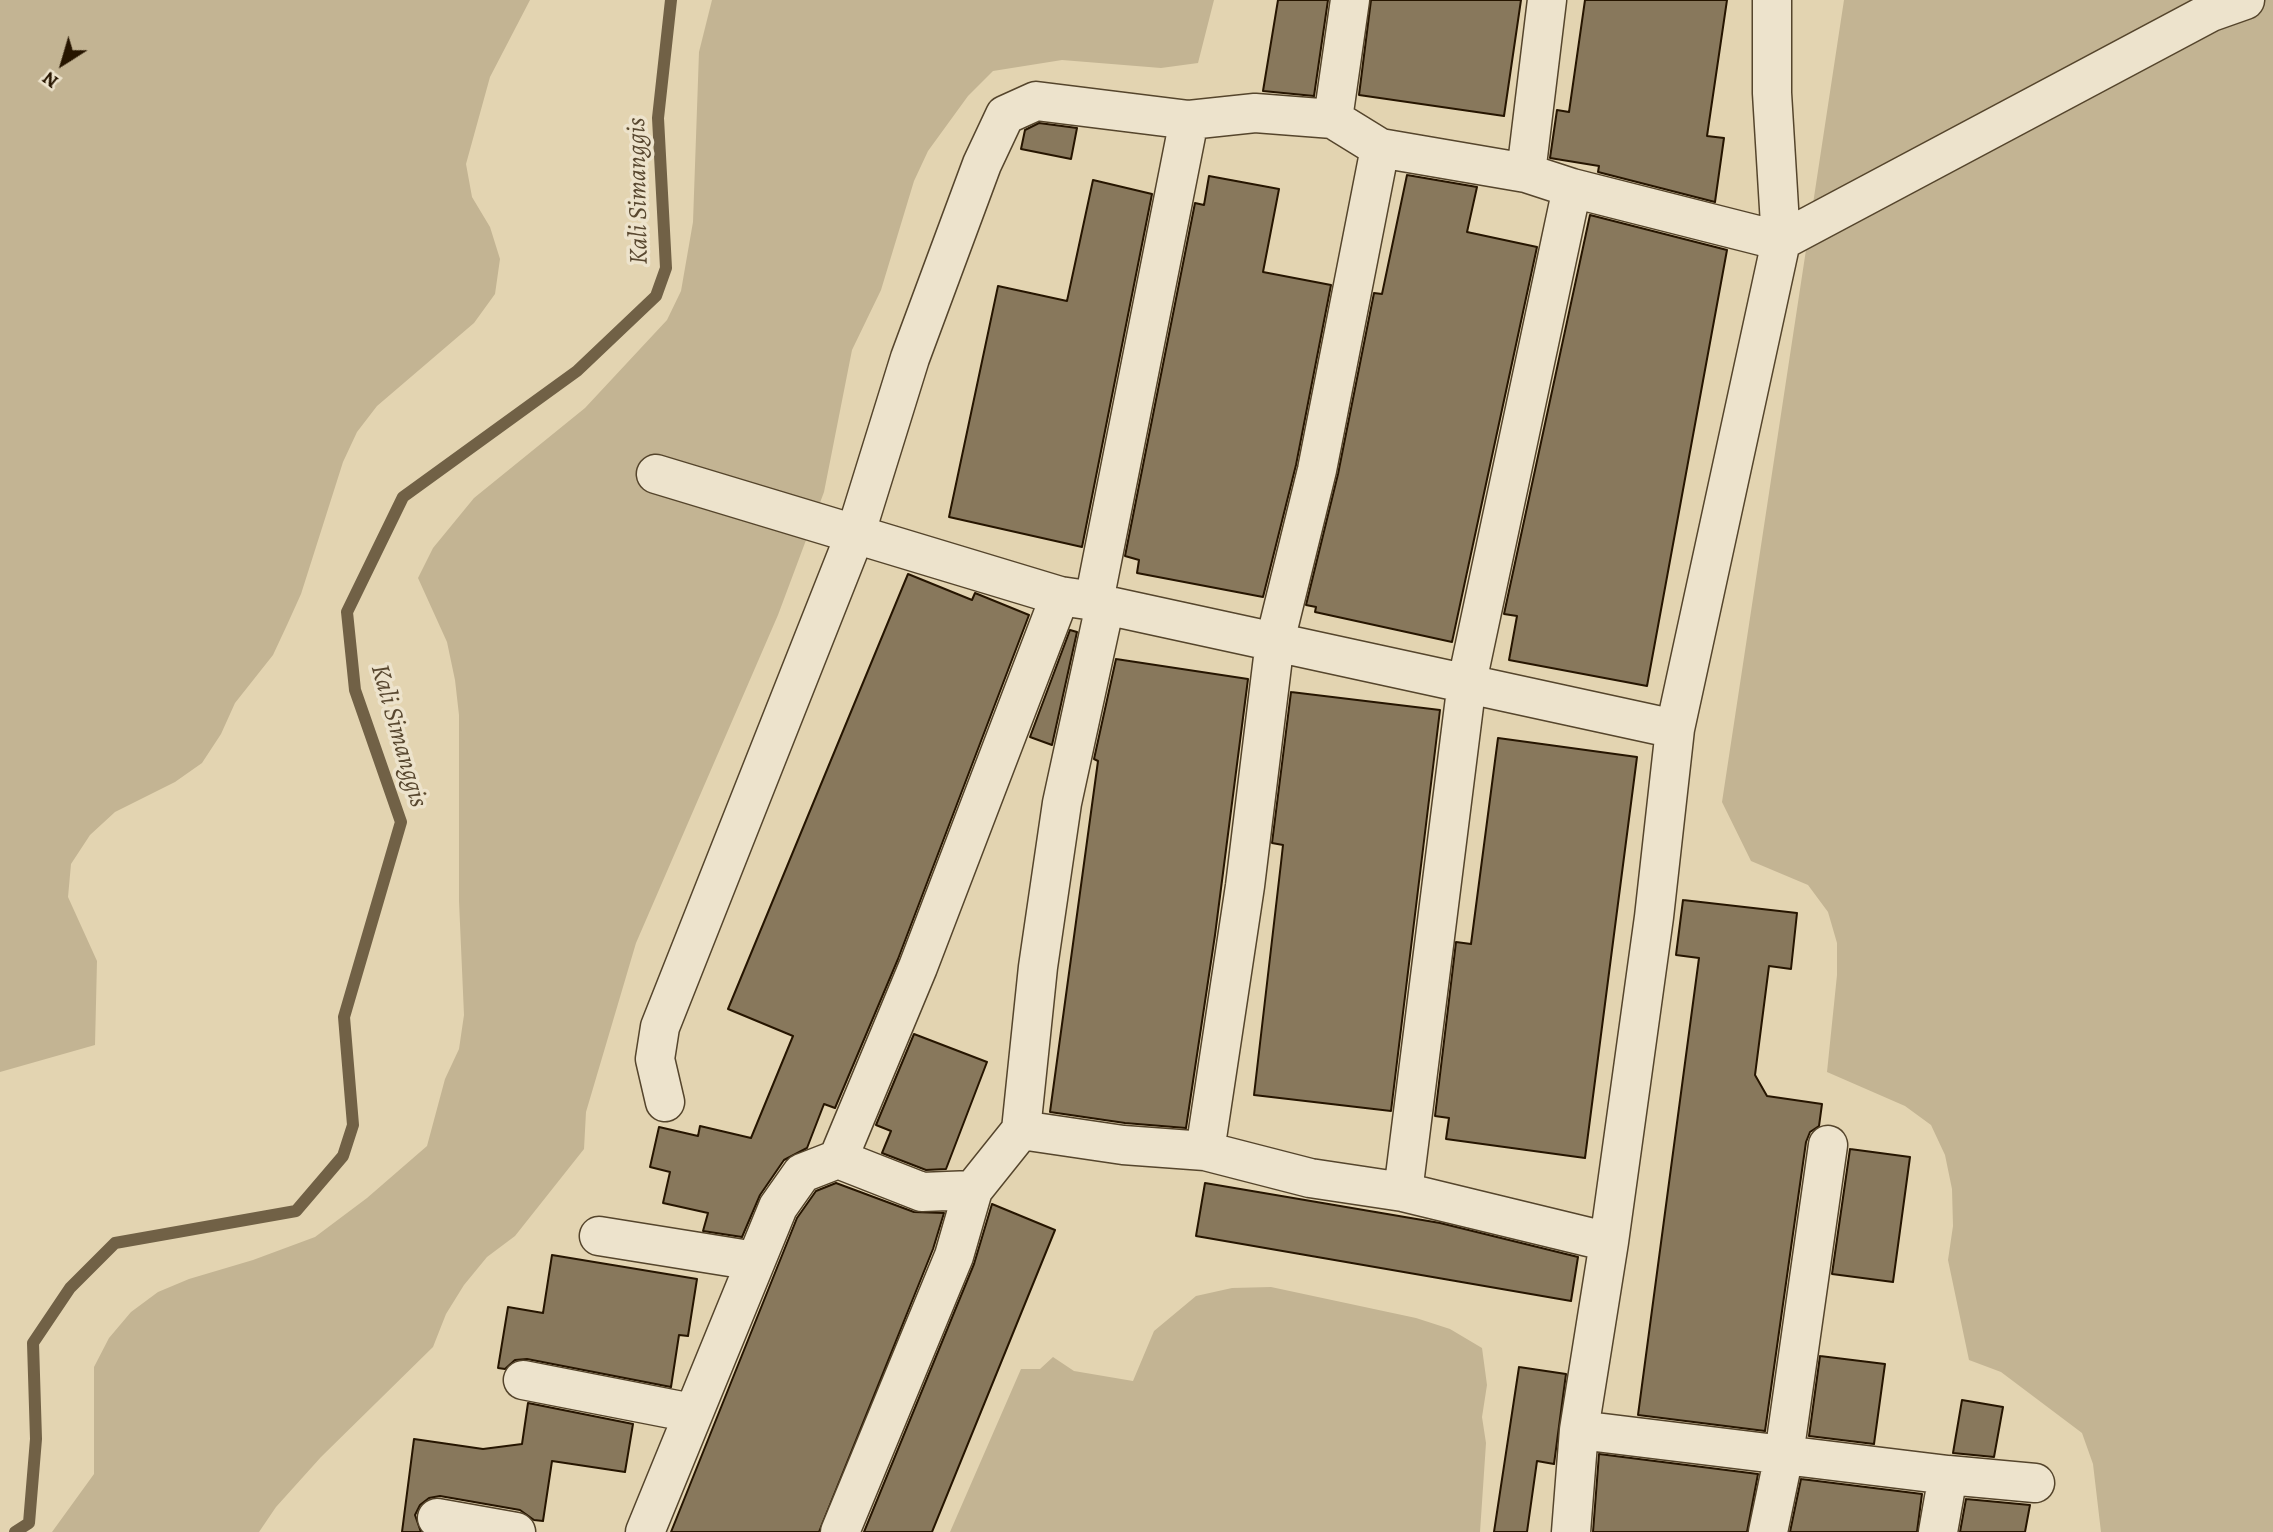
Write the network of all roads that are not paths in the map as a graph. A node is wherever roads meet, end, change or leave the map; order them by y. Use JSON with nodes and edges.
{"nodes":[{"id":1,"x":1350,"y":0,"type":"edge"},
{"id":2,"x":1547,"y":0,"type":"edge"},
{"id":3,"x":1772,"y":0,"type":"edge"},
{"id":4,"x":2245,"y":0,"type":"edge"},
{"id":5,"x":1333,"y":119,"type":"junction"},
{"id":6,"x":1189,"y":120,"type":"junction"},
{"id":7,"x":1380,"y":148,"type":"junction"},
{"id":8,"x":1526,"y":173,"type":"junction"},
{"id":9,"x":1572,"y":188,"type":"junction"},
{"id":10,"x":1781,"y":241,"type":"junction"},
{"id":11,"x":656,"y":474,"type":"dead end"},
{"id":12,"x":856,"y":532,"type":"junction"},
{"id":13,"x":1087,"y":601,"type":"junction"},
{"id":14,"x":1275,"y":641,"type":"junction"},
{"id":15,"x":1467,"y":682,"type":"junction"},
{"id":16,"x":1675,"y":729,"type":"junction"},
{"id":17,"x":665,"y":1102,"type":"dead end"},
{"id":18,"x":1020,"y":1130,"type":"junction"},
{"id":19,"x":1828,"y":1144,"type":"dead end"},
{"id":20,"x":1205,"y":1152,"type":"junction"},
{"id":21,"x":838,"y":1159,"type":"junction"},
{"id":22,"x":974,"y":1190,"type":"junction"},
{"id":23,"x":1403,"y":1192,"type":"junction"},
{"id":24,"x":599,"y":1236,"type":"dead end"},
{"id":25,"x":1609,"y":1242,"type":"junction"},
{"id":26,"x":755,"y":1261,"type":"junction"},
{"id":27,"x":523,"y":1380,"type":"dead end"},
{"id":28,"x":692,"y":1413,"type":"junction"},
{"id":29,"x":1579,"y":1430,"type":"junction"},
{"id":30,"x":1784,"y":1455,"type":"junction"},
{"id":31,"x":1948,"y":1475,"type":"junction"},
{"id":32,"x":2035,"y":1483,"type":"dead end"},
{"id":33,"x":437,"y":1518,"type":"dead end"},
{"id":34,"x":516,"y":1532,"type":"edge"},
{"id":35,"x":645,"y":1532,"type":"edge"},
{"id":36,"x":840,"y":1532,"type":"edge"},
{"id":37,"x":1571,"y":1532,"type":"edge"},
{"id":38,"x":1768,"y":1532,"type":"edge"},
{"id":39,"x":1938,"y":1532,"type":"edge"}],
"edges":[{"from":1,"to":5,"type":"street"},
{"from":2,"to":8,"type":"street"},
{"from":3,"to":10,"type":"street"},
{"from":4,"to":10,"type":"street"},
{"from":5,"to":6,"type":"street"},
{"from":5,"to":7,"type":"street"},
{"from":6,"to":12,"type":"street"},
{"from":6,"to":13,"type":"street"},
{"from":7,"to":8,"type":"street"},
{"from":7,"to":14,"type":"street"},
{"from":8,"to":9,"type":"street"},
{"from":9,"to":10,"type":"street"},
{"from":9,"to":15,"type":"street"},
{"from":10,"to":16,"type":"street"},
{"from":11,"to":12,"type":"street"},
{"from":12,"to":13,"type":"street"},
{"from":12,"to":17,"type":"street"},
{"from":13,"to":14,"type":"street"},
{"from":13,"to":18,"type":"street"},
{"from":13,"to":21,"type":"street"},
{"from":14,"to":15,"type":"street"},
{"from":14,"to":20,"type":"street"},
{"from":15,"to":16,"type":"street"},
{"from":15,"to":23,"type":"street"},
{"from":16,"to":25,"type":"street"},
{"from":18,"to":20,"type":"street"},
{"from":18,"to":22,"type":"street"},
{"from":19,"to":30,"type":"street"},
{"from":20,"to":23,"type":"street"},
{"from":21,"to":22,"type":"street"},
{"from":21,"to":26,"type":"street"},
{"from":22,"to":36,"type":"street"},
{"from":23,"to":25,"type":"street"},
{"from":24,"to":26,"type":"street"},
{"from":25,"to":29,"type":"street"},
{"from":26,"to":28,"type":"street"},
{"from":27,"to":28,"type":"street"},
{"from":28,"to":35,"type":"street"},
{"from":29,"to":30,"type":"street"},
{"from":29,"to":37,"type":"street"},
{"from":30,"to":31,"type":"street"},
{"from":30,"to":38,"type":"street"},
{"from":31,"to":32,"type":"street"},
{"from":31,"to":39,"type":"street"},
{"from":33,"to":34,"type":"street"}]}
